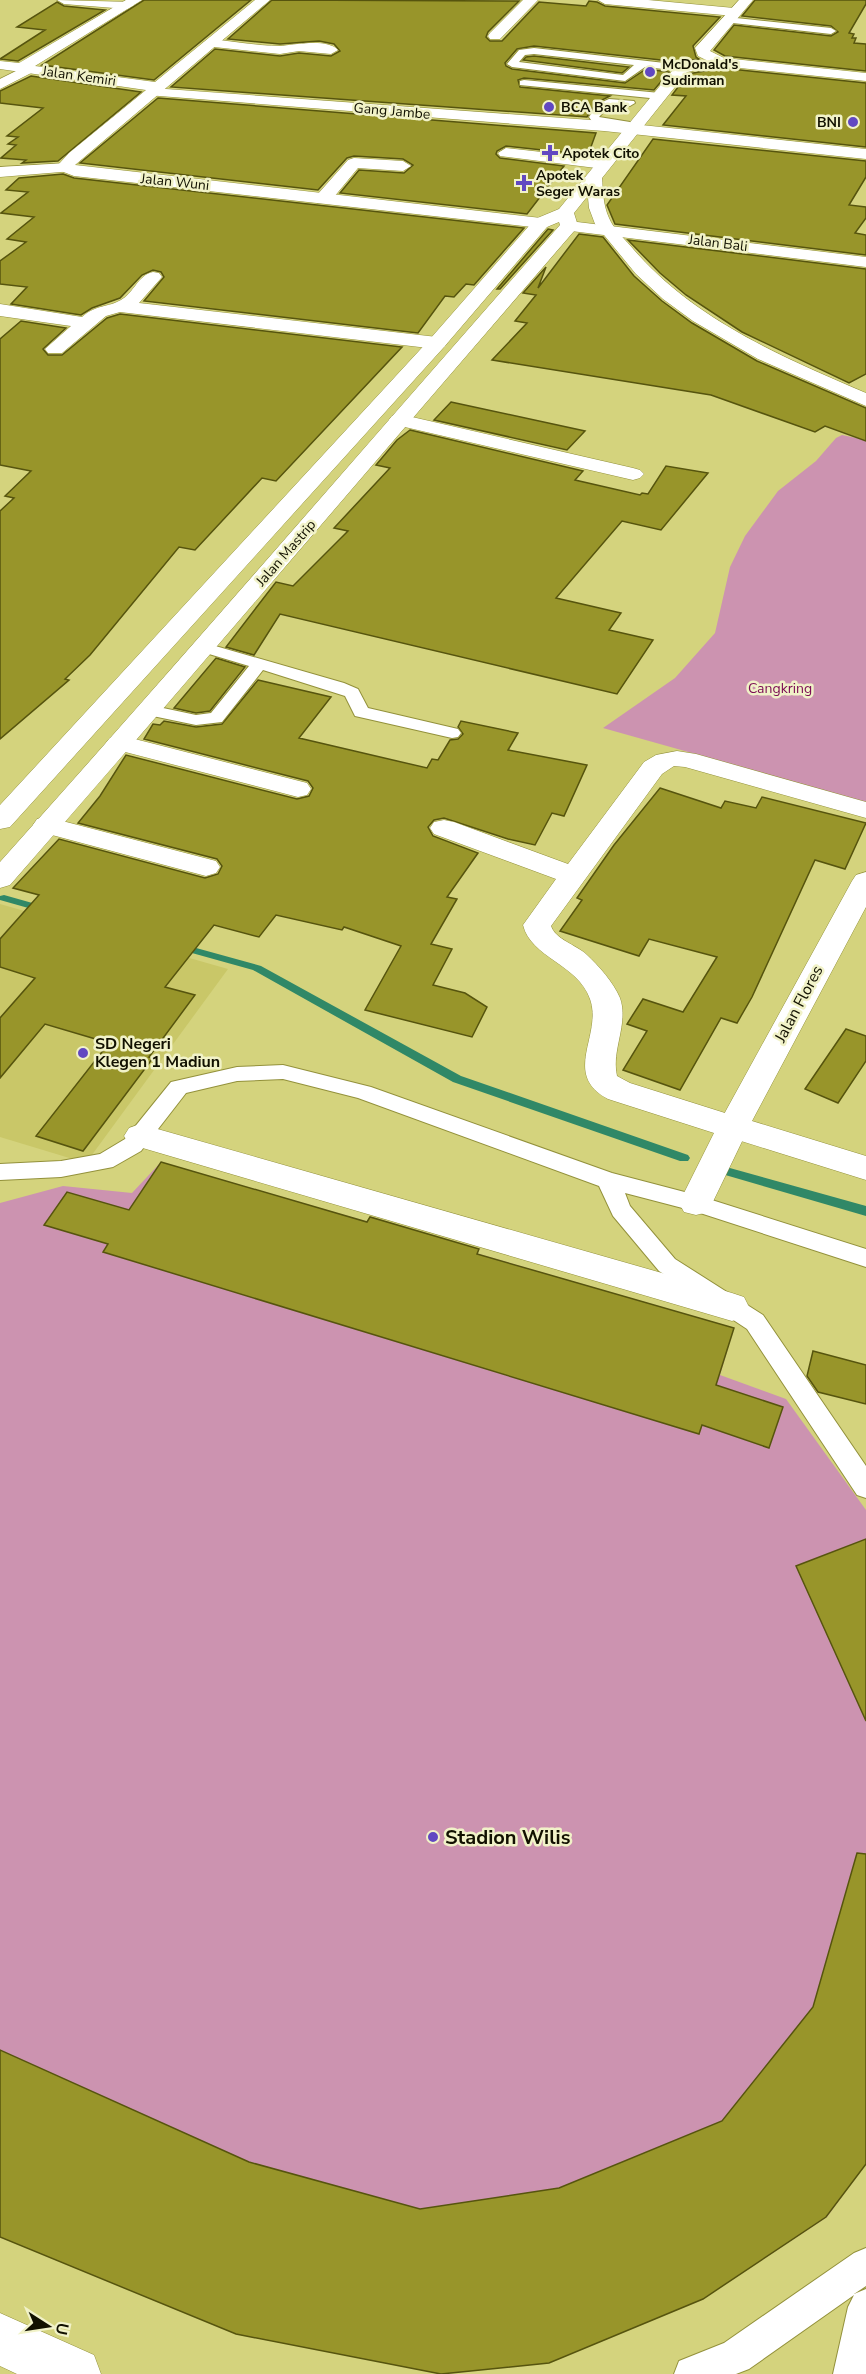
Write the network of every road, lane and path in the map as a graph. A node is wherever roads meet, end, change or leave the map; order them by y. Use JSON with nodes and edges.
{"nodes":[{"id":1,"x":64,"y":0,"type":"edge"},
{"id":2,"x":262,"y":0,"type":"edge"},
{"id":3,"x":531,"y":0,"type":"edge"},
{"id":4,"x":605,"y":0,"type":"edge"},
{"id":5,"x":746,"y":0,"type":"edge"},
{"id":6,"x":131,"y":2,"type":"edge"},
{"id":7,"x":730,"y":16,"type":"junction"},
{"id":8,"x":831,"y":31,"type":"dead end"},
{"id":9,"x":495,"y":36,"type":"dead end"},
{"id":10,"x":210,"y":43,"type":"junction"},
{"id":11,"x":331,"y":50,"type":"dead end"},
{"id":12,"x":721,"y":62,"type":"junction"},
{"id":13,"x":643,"y":63,"type":"junction"},
{"id":14,"x":0,"y":65,"type":"edge"},
{"id":15,"x":682,"y":68,"type":"junction"},
{"id":16,"x":24,"y":69,"type":"junction"},
{"id":17,"x":535,"y":72,"type":"dead end"},
{"id":18,"x":866,"y":77,"type":"edge"},
{"id":19,"x":524,"y":83,"type":"dead end"},
{"id":20,"x":0,"y":85,"type":"edge"},
{"id":21,"x":155,"y":89,"type":"junction"},
{"id":22,"x":661,"y":91,"type":"junction"},
{"id":23,"x":635,"y":127,"type":"junction"},
{"id":24,"x":506,"y":153,"type":"dead end"},
{"id":25,"x":866,"y":154,"type":"edge"},
{"id":26,"x":403,"y":166,"type":"dead end"},
{"id":27,"x":67,"y":168,"type":"junction"},
{"id":28,"x":599,"y":171,"type":"junction"},
{"id":29,"x":0,"y":172,"type":"edge"},
{"id":30,"x":323,"y":199,"type":"junction"},
{"id":31,"x":567,"y":220,"type":"junction"},
{"id":32,"x":541,"y":223,"type":"junction"},
{"id":33,"x":609,"y":231,"type":"junction"},
{"id":34,"x":866,"y":262,"type":"edge"},
{"id":35,"x":153,"y":277,"type":"dead end"},
{"id":36,"x":125,"y":307,"type":"junction"},
{"id":37,"x":0,"y":310,"type":"edge"},
{"id":38,"x":86,"y":323,"type":"junction"},
{"id":39,"x":437,"y":343,"type":"junction"},
{"id":40,"x":56,"y":349,"type":"dead end"},
{"id":41,"x":866,"y":400,"type":"edge"},
{"id":42,"x":399,"y":420,"type":"junction"},
{"id":43,"x":633,"y":474,"type":"dead end"},
{"id":44,"x":313,"y":478,"type":"junction"},
{"id":45,"x":346,"y":483,"type":"junction"},
{"id":46,"x":205,"y":648,"type":"junction"},
{"id":47,"x":259,"y":664,"type":"junction"},
{"id":48,"x":149,"y":710,"type":"junction"},
{"id":49,"x":452,"y":734,"type":"dead end"},
{"id":50,"x":119,"y":743,"type":"junction"},
{"id":51,"x":298,"y":789,"type":"dead end"},
{"id":52,"x":866,"y":810,"type":"edge"},
{"id":53,"x":0,"y":821,"type":"edge"},
{"id":54,"x":47,"y":825,"type":"junction"},
{"id":55,"x":444,"y":828,"type":"dead end"},
{"id":56,"x":207,"y":867,"type":"dead end"},
{"id":57,"x":573,"y":876,"type":"junction"},
{"id":58,"x":0,"y":879,"type":"edge"},
{"id":59,"x":866,"y":881,"type":"edge"},
{"id":60,"x":732,"y":1130,"type":"junction"},
{"id":61,"x":140,"y":1136,"type":"junction"},
{"id":62,"x":866,"y":1168,"type":"edge"},
{"id":63,"x":0,"y":1172,"type":"edge"},
{"id":64,"x":608,"y":1180,"type":"junction"},
{"id":65,"x":697,"y":1200,"type":"junction"},
{"id":66,"x":866,"y":1258,"type":"edge"},
{"id":67,"x":732,"y":1307,"type":"junction"},
{"id":68,"x":866,"y":1487,"type":"edge"},
{"id":69,"x":866,"y":2265,"type":"edge"},
{"id":70,"x":866,"y":2307,"type":"edge"},
{"id":71,"x":0,"y":2339,"type":"edge"},
{"id":72,"x":75,"y":2374,"type":"edge"},
{"id":73,"x":692,"y":2374,"type":"edge"},
{"id":74,"x":851,"y":2374,"type":"edge"}],
"edges":[{"from":1,"to":6,"type":"street"},
{"from":2,"to":10,"type":"street"},
{"from":3,"to":9,"type":"street"},
{"from":4,"to":7,"type":"street"},
{"from":5,"to":7,"type":"street"},
{"from":6,"to":16,"type":"street"},
{"from":7,"to":8,"type":"lane"},
{"from":7,"to":12,"type":"street"},
{"from":10,"to":11,"type":"street"},
{"from":10,"to":21,"type":"street"},
{"from":12,"to":15,"type":"street"},
{"from":12,"to":18,"type":"street"},
{"from":13,"to":13,"type":"lane"},
{"from":13,"to":15,"type":"lane"},
{"from":14,"to":16,"type":"street","name":"Jalan Kemiri"},
{"from":15,"to":22,"type":"street","name":"Jalan Mastrip"},
{"from":16,"to":20,"type":"street"},
{"from":16,"to":21,"type":"street","name":"Jalan Kemiri"},
{"from":17,"to":22,"type":"lane"},
{"from":19,"to":22,"type":"lane"},
{"from":21,"to":23,"type":"street","name":"Gang Jambe"},
{"from":21,"to":27,"type":"street"},
{"from":22,"to":23,"type":"street","name":"Jalan Mastrip"},
{"from":22,"to":23,"type":"lane"},
{"from":23,"to":25,"type":"street","name":"Gang Jambe"},
{"from":23,"to":28,"type":"street","name":"Jalan Mastrip"},
{"from":24,"to":28,"type":"street"},
{"from":26,"to":30,"type":"street"},
{"from":27,"to":29,"type":"street","name":"Jalan Wuni"},
{"from":27,"to":30,"type":"street","name":"Jalan Wuni"},
{"from":28,"to":31,"type":"street","name":"Jalan Mastrip"},
{"from":28,"to":33,"type":"street"},
{"from":30,"to":32,"type":"street","name":"Jalan Wuni"},
{"from":31,"to":32,"type":"street"},
{"from":31,"to":33,"type":"street","name":"Jalan Bali"},
{"from":31,"to":42,"type":"street","name":"Jalan Mastrip"},
{"from":32,"to":39,"type":"street","name":"Jalan Mastrip"},
{"from":33,"to":34,"type":"street","name":"Jalan Bali"},
{"from":33,"to":41,"type":"street"},
{"from":35,"to":36,"type":"street"},
{"from":36,"to":38,"type":"street"},
{"from":36,"to":39,"type":"street"},
{"from":37,"to":38,"type":"street"},
{"from":38,"to":40,"type":"street"},
{"from":39,"to":44,"type":"street","name":"Jalan Mastrip"},
{"from":42,"to":43,"type":"street"},
{"from":42,"to":45,"type":"street","name":"Jalan Mastrip"},
{"from":44,"to":45,"type":"street"},
{"from":44,"to":53,"type":"street","name":"Jalan Mastrip"},
{"from":45,"to":46,"type":"street","name":"Jalan Mastrip"},
{"from":46,"to":47,"type":"lane"},
{"from":46,"to":48,"type":"street","name":"Jalan Mastrip"},
{"from":47,"to":48,"type":"lane"},
{"from":47,"to":49,"type":"lane"},
{"from":48,"to":50,"type":"street","name":"Jalan Mastrip"},
{"from":50,"to":51,"type":"street"},
{"from":50,"to":54,"type":"street","name":"Jalan Mastrip"},
{"from":52,"to":57,"type":"street"},
{"from":54,"to":56,"type":"street"},
{"from":54,"to":58,"type":"street","name":"Jalan Mastrip"},
{"from":55,"to":57,"type":"street"},
{"from":57,"to":60,"type":"street"},
{"from":59,"to":60,"type":"street","name":"Jalan Flores"},
{"from":60,"to":62,"type":"street"},
{"from":60,"to":65,"type":"street","name":"Jalan Flores"},
{"from":61,"to":63,"type":"lane"},
{"from":61,"to":64,"type":"lane"},
{"from":61,"to":67,"type":"street"},
{"from":64,"to":65,"type":"lane"},
{"from":64,"to":67,"type":"lane"},
{"from":65,"to":66,"type":"lane"},
{"from":67,"to":68,"type":"lane"},
{"from":69,"to":73,"type":"lane"},
{"from":70,"to":74,"type":"lane"},
{"from":71,"to":72,"type":"street"}]}
